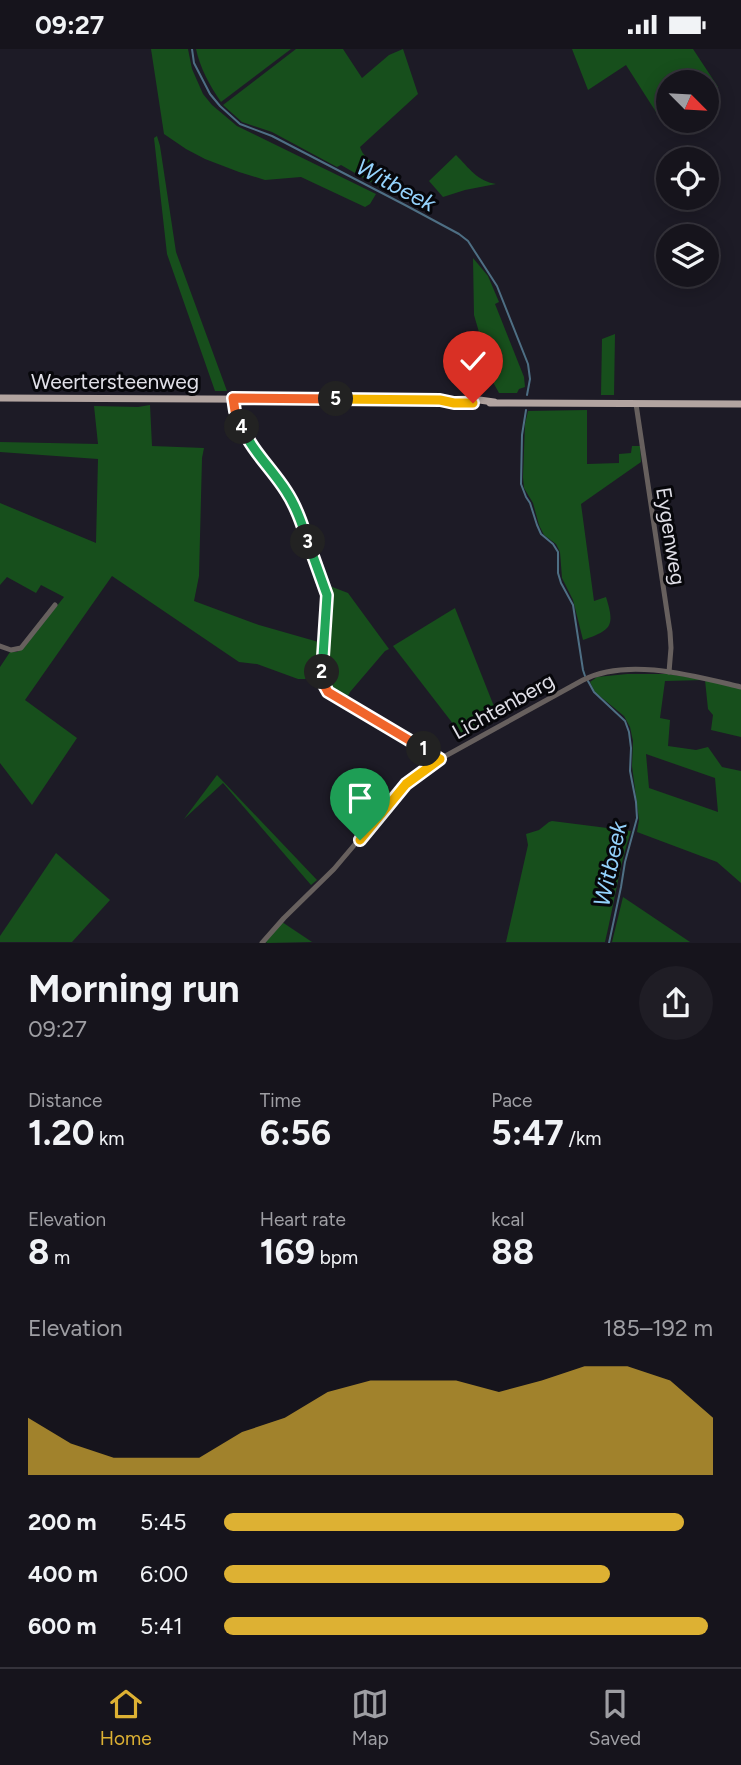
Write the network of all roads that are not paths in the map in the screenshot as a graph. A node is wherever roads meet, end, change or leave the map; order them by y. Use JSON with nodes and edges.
{"nodes":[{"id":1,"x":0,"y":398,"type":"edge"},
{"id":2,"x":233,"y":398,"type":"junction"},
{"id":3,"x":636,"y":404,"type":"junction"},
{"id":4,"x":741,"y":404,"type":"edge"},
{"id":5,"x":55,"y":605,"type":"dead end"},
{"id":6,"x":0,"y":646,"type":"edge"},
{"id":7,"x":669,"y":673,"type":"junction"},
{"id":8,"x":741,"y":687,"type":"edge"},
{"id":9,"x":440,"y":759,"type":"junction"},
{"id":10,"x":262,"y":943,"type":"edge"}],
"edges":[{"from":1,"to":2,"type":"main road","name":"Weertersteenweg"},
{"from":2,"to":3,"type":"main road","name":"Weertersteenweg"},
{"from":2,"to":9,"type":"street"},
{"from":3,"to":4,"type":"main road","name":"Weertersteenweg"},
{"from":3,"to":7,"type":"street","name":"Eygenweg"},
{"from":5,"to":6,"type":"street"},
{"from":7,"to":8,"type":"street","name":"Lichtenberg"},
{"from":7,"to":9,"type":"street","name":"Lichtenberg"},
{"from":9,"to":10,"type":"street","name":"Lichtenberg"}]}
